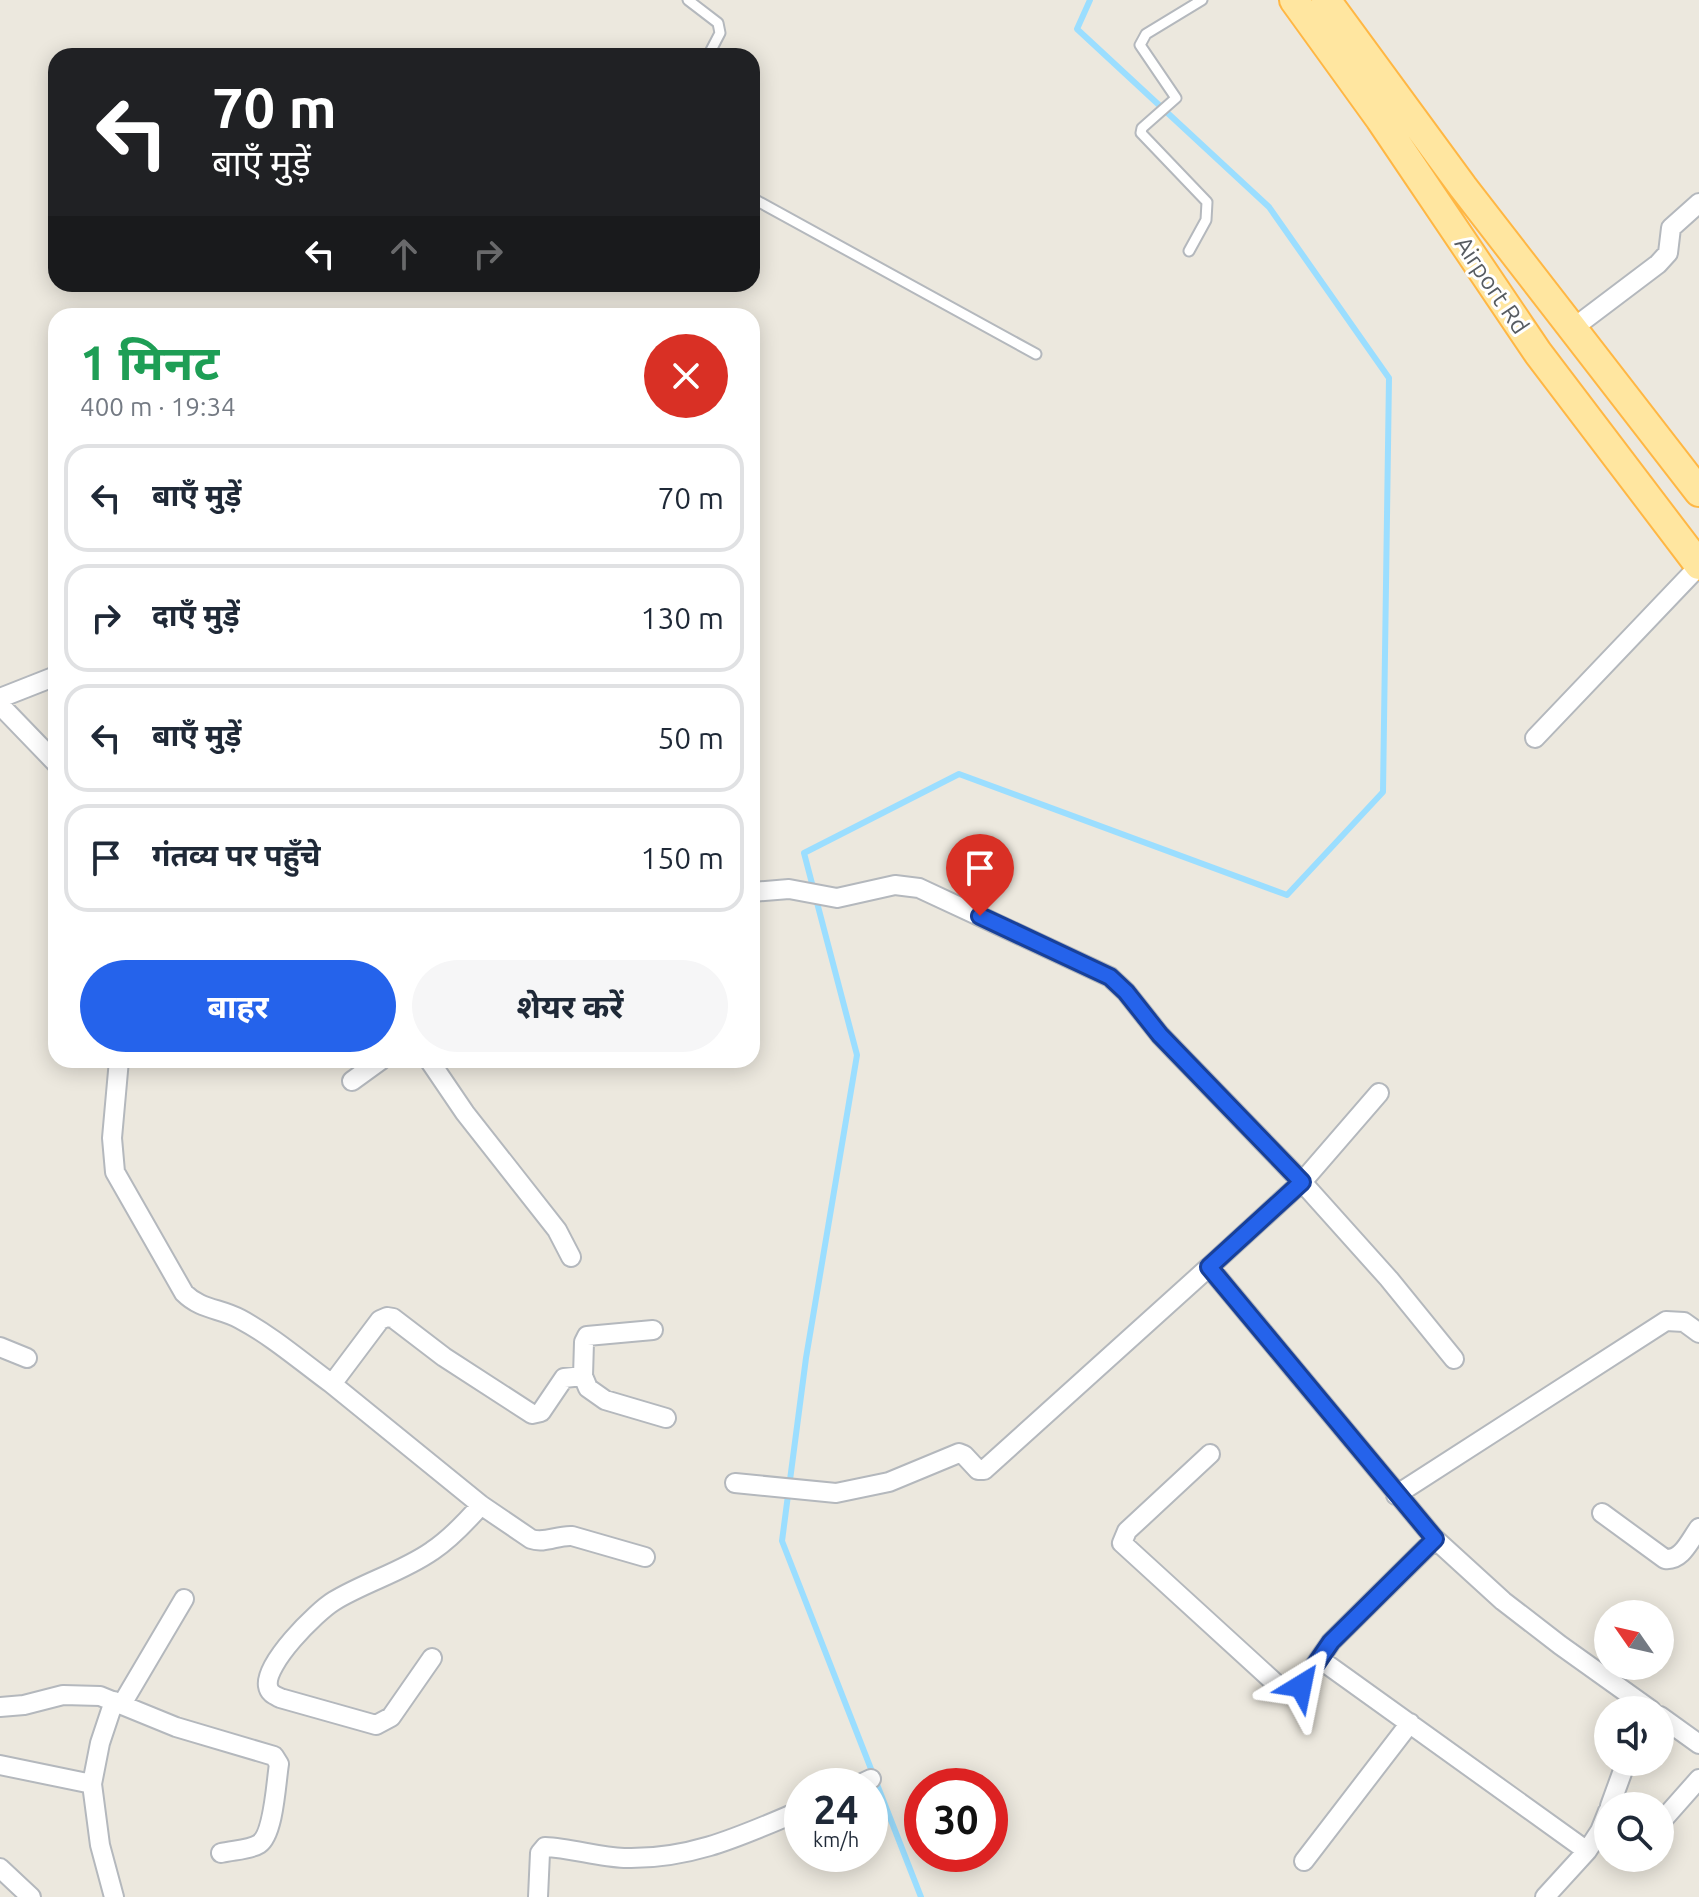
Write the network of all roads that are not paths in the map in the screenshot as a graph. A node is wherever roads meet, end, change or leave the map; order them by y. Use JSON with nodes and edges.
{"nodes":[{"id":1,"x":688,"y":0,"type":"edge"},
{"id":2,"x":1202,"y":0,"type":"edge"},
{"id":3,"x":1294,"y":0,"type":"edge"},
{"id":4,"x":1329,"y":1,"type":"edge"},
{"id":5,"x":712,"y":48,"type":"edge"},
{"id":6,"x":760,"y":202,"type":"edge"},
{"id":7,"x":1699,"y":203,"type":"edge"},
{"id":8,"x":1189,"y":251,"type":"dead end"},
{"id":9,"x":1572,"y":329,"type":"junction"},
{"id":10,"x":1036,"y":354,"type":"dead end"},
{"id":11,"x":1699,"y":492,"type":"edge"},
{"id":12,"x":1699,"y":566,"type":"edge"},
{"id":13,"x":48,"y":679,"type":"edge"},
{"id":14,"x":0,"y":698,"type":"edge"},
{"id":15,"x":0,"y":705,"type":"edge"},
{"id":16,"x":1535,"y":738,"type":"dead end"},
{"id":17,"x":48,"y":755,"type":"edge"},
{"id":18,"x":760,"y":891,"type":"edge"},
{"id":19,"x":118,"y":1068,"type":"edge"},
{"id":20,"x":370,"y":1068,"type":"edge"},
{"id":21,"x":434,"y":1068,"type":"edge"},
{"id":22,"x":352,"y":1081,"type":"dead end"},
{"id":23,"x":1379,"y":1093,"type":"dead end"},
{"id":24,"x":1302,"y":1182,"type":"junction"},
{"id":25,"x":571,"y":1257,"type":"dead end"},
{"id":26,"x":1209,"y":1267,"type":"junction"},
{"id":27,"x":653,"y":1330,"type":"dead end"},
{"id":28,"x":1699,"y":1333,"type":"edge"},
{"id":29,"x":0,"y":1347,"type":"edge"},
{"id":30,"x":27,"y":1358,"type":"dead end"},
{"id":31,"x":1454,"y":1359,"type":"dead end"},
{"id":32,"x":583,"y":1376,"type":"junction"},
{"id":33,"x":332,"y":1384,"type":"junction"},
{"id":34,"x":666,"y":1418,"type":"dead end"},
{"id":35,"x":1210,"y":1454,"type":"dead end"},
{"id":36,"x":735,"y":1483,"type":"dead end"},
{"id":37,"x":1396,"y":1495,"type":"junction"},
{"id":38,"x":481,"y":1505,"type":"junction"},
{"id":39,"x":1602,"y":1513,"type":"dead end"},
{"id":40,"x":1699,"y":1528,"type":"edge"},
{"id":41,"x":1435,"y":1539,"type":"junction"},
{"id":42,"x":645,"y":1557,"type":"dead end"},
{"id":43,"x":184,"y":1599,"type":"dead end"},
{"id":44,"x":432,"y":1658,"type":"dead end"},
{"id":45,"x":1321,"y":1660,"type":"junction"},
{"id":46,"x":1631,"y":1696,"type":"edge"},
{"id":47,"x":118,"y":1702,"type":"junction"},
{"id":48,"x":0,"y":1707,"type":"edge"},
{"id":49,"x":1410,"y":1723,"type":"junction"},
{"id":50,"x":1674,"y":1723,"type":"edge"},
{"id":51,"x":1696,"y":1734,"type":"edge"},
{"id":52,"x":0,"y":1765,"type":"edge"},
{"id":53,"x":1699,"y":1779,"type":"edge"},
{"id":54,"x":92,"y":1784,"type":"junction"},
{"id":55,"x":1674,"y":1807,"type":"edge"},
{"id":56,"x":784,"y":1818,"type":"edge"},
{"id":57,"x":1594,"y":1840,"type":"edge"},
{"id":58,"x":1587,"y":1851,"type":"junction"},
{"id":59,"x":221,"y":1853,"type":"dead end"},
{"id":60,"x":1304,"y":1861,"type":"dead end"},
{"id":61,"x":0,"y":1868,"type":"edge"},
{"id":62,"x":31,"y":1897,"type":"edge"},
{"id":63,"x":114,"y":1897,"type":"edge"},
{"id":64,"x":538,"y":1897,"type":"edge"},
{"id":65,"x":1545,"y":1897,"type":"edge"}],
"edges":[{"from":1,"to":5,"type":"lane"},
{"from":2,"to":8,"type":"lane"},
{"from":3,"to":12,"type":"main road","name":"Airport Rd"},
{"from":4,"to":9,"type":"main road"},
{"from":6,"to":10,"type":"lane"},
{"from":7,"to":9,"type":"street"},
{"from":9,"to":11,"type":"main road"},
{"from":12,"to":16,"type":"street"},
{"from":13,"to":14,"type":"street"},
{"from":15,"to":17,"type":"street"},
{"from":18,"to":24,"type":"street"},
{"from":19,"to":33,"type":"street"},
{"from":20,"to":22,"type":"street"},
{"from":21,"to":25,"type":"street"},
{"from":23,"to":24,"type":"street"},
{"from":24,"to":26,"type":"street"},
{"from":24,"to":31,"type":"street"},
{"from":26,"to":36,"type":"street"},
{"from":26,"to":37,"type":"street"},
{"from":27,"to":32,"type":"street"},
{"from":28,"to":37,"type":"street"},
{"from":29,"to":30,"type":"street"},
{"from":32,"to":33,"type":"street"},
{"from":32,"to":34,"type":"street"},
{"from":33,"to":38,"type":"street"},
{"from":35,"to":45,"type":"street"},
{"from":37,"to":41,"type":"street"},
{"from":38,"to":42,"type":"street"},
{"from":38,"to":44,"type":"street"},
{"from":39,"to":40,"type":"street"},
{"from":41,"to":45,"type":"street"},
{"from":41,"to":46,"type":"street"},
{"from":43,"to":47,"type":"street"},
{"from":45,"to":49,"type":"street"},
{"from":47,"to":48,"type":"street"},
{"from":47,"to":54,"type":"street"},
{"from":47,"to":59,"type":"street"},
{"from":49,"to":58,"type":"street"},
{"from":49,"to":60,"type":"street"},
{"from":50,"to":51,"type":"street"},
{"from":52,"to":54,"type":"street"},
{"from":53,"to":55,"type":"street"},
{"from":54,"to":63,"type":"street"},
{"from":56,"to":64,"type":"street"},
{"from":57,"to":58,"type":"street"},
{"from":58,"to":65,"type":"street"},
{"from":61,"to":62,"type":"street"}]}
